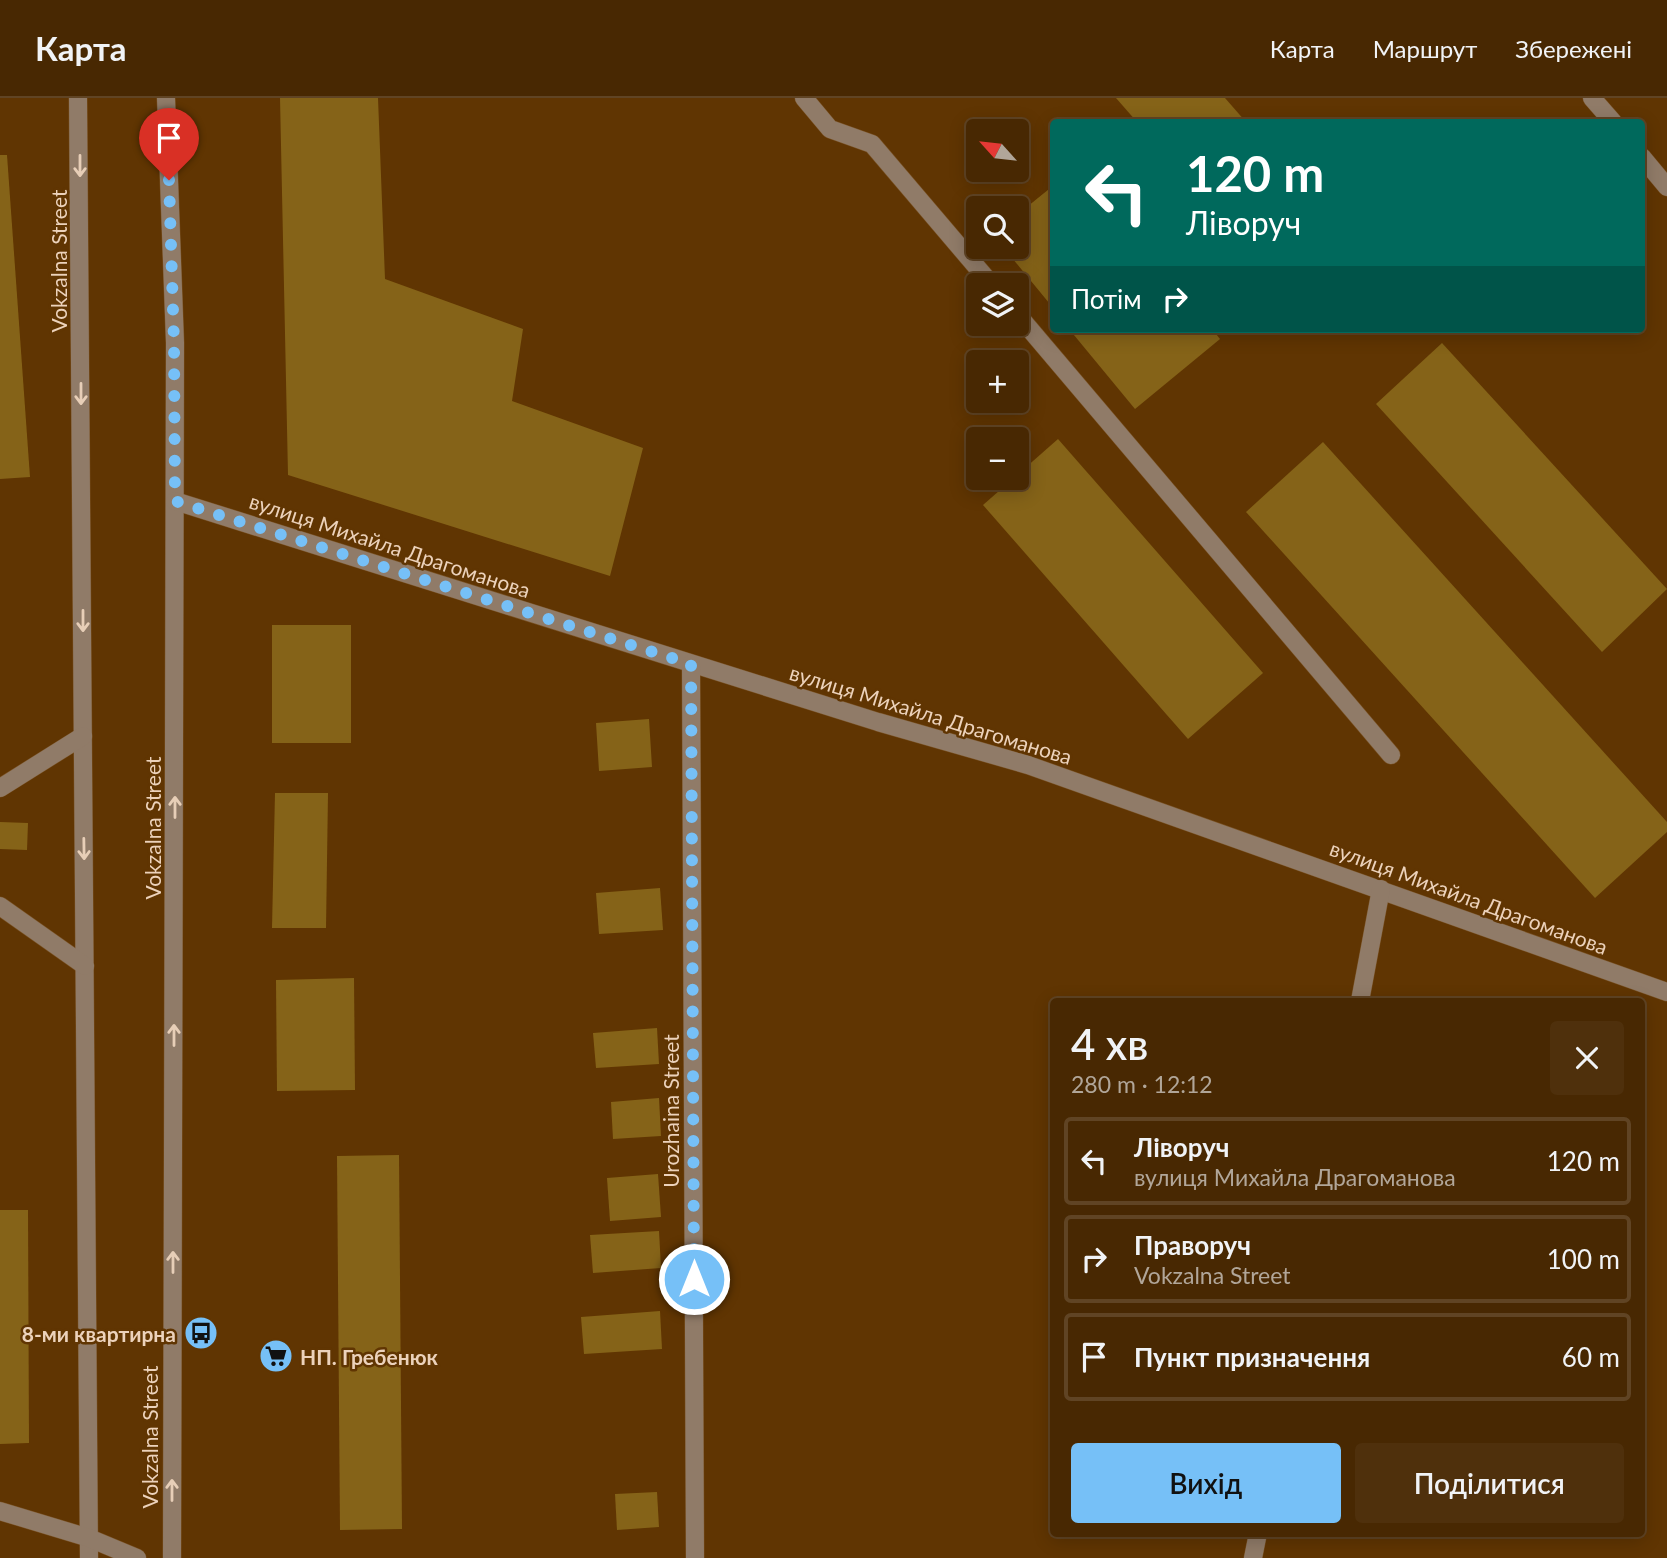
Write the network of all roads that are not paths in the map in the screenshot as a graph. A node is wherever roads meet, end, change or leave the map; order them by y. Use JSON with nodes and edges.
{"nodes":[{"id":1,"x":78,"y":98,"type":"edge"},
{"id":2,"x":166,"y":98,"type":"edge"},
{"id":3,"x":804,"y":98,"type":"edge"},
{"id":4,"x":1592,"y":98,"type":"edge"},
{"id":5,"x":1610,"y":119,"type":"edge"},
{"id":6,"x":1645,"y":160,"type":"edge"},
{"id":7,"x":1667,"y":187,"type":"edge"},
{"id":8,"x":982,"y":273,"type":"edge"},
{"id":9,"x":1029,"y":328,"type":"edge"},
{"id":10,"x":175,"y":501,"type":"junction"},
{"id":11,"x":691,"y":664,"type":"junction"},
{"id":12,"x":83,"y":736,"type":"junction"},
{"id":13,"x":1391,"y":755,"type":"dead end"},
{"id":14,"x":0,"y":788,"type":"edge"},
{"id":15,"x":1381,"y":889,"type":"junction"},
{"id":16,"x":0,"y":906,"type":"edge"},
{"id":17,"x":85,"y":966,"type":"junction"},
{"id":18,"x":1667,"y":992,"type":"edge"},
{"id":19,"x":1361,"y":998,"type":"edge"},
{"id":20,"x":0,"y":1511,"type":"edge"},
{"id":21,"x":1257,"y":1537,"type":"edge"},
{"id":22,"x":89,"y":1538,"type":"junction"},
{"id":23,"x":89,"y":1558,"type":"edge"},
{"id":24,"x":137,"y":1558,"type":"edge"},
{"id":25,"x":172,"y":1558,"type":"edge"},
{"id":26,"x":695,"y":1558,"type":"edge"},
{"id":27,"x":1253,"y":1558,"type":"edge"}],
"edges":[{"from":1,"to":12,"type":"street","name":"Vokzalna Street","one_way":true},
{"from":2,"to":10,"type":"street","name":"Vokzalna Street"},
{"from":3,"to":8,"type":"street"},
{"from":4,"to":5,"type":"street"},
{"from":6,"to":7,"type":"street"},
{"from":9,"to":13,"type":"street"},
{"from":10,"to":11,"type":"street","name":"вулиця Михайла Драгоманова"},
{"from":25,"to":10,"type":"street","name":"Vokzalna Street","one_way":true},
{"from":11,"to":15,"type":"street","name":"вулиця Михайла Драгоманова"},
{"from":11,"to":26,"type":"street","name":"Urozhaina Street"},
{"from":12,"to":14,"type":"street"},
{"from":12,"to":17,"type":"street","name":"Vokzalna Street","one_way":true},
{"from":15,"to":18,"type":"street","name":"вулиця Михайла Драгоманова"},
{"from":15,"to":19,"type":"street"},
{"from":16,"to":17,"type":"street"},
{"from":17,"to":22,"type":"street","name":"Vokzalna Street"},
{"from":20,"to":22,"type":"street"},
{"from":21,"to":27,"type":"street"},
{"from":22,"to":23,"type":"street","name":"Vokzalna Street"},
{"from":22,"to":24,"type":"street"}]}
